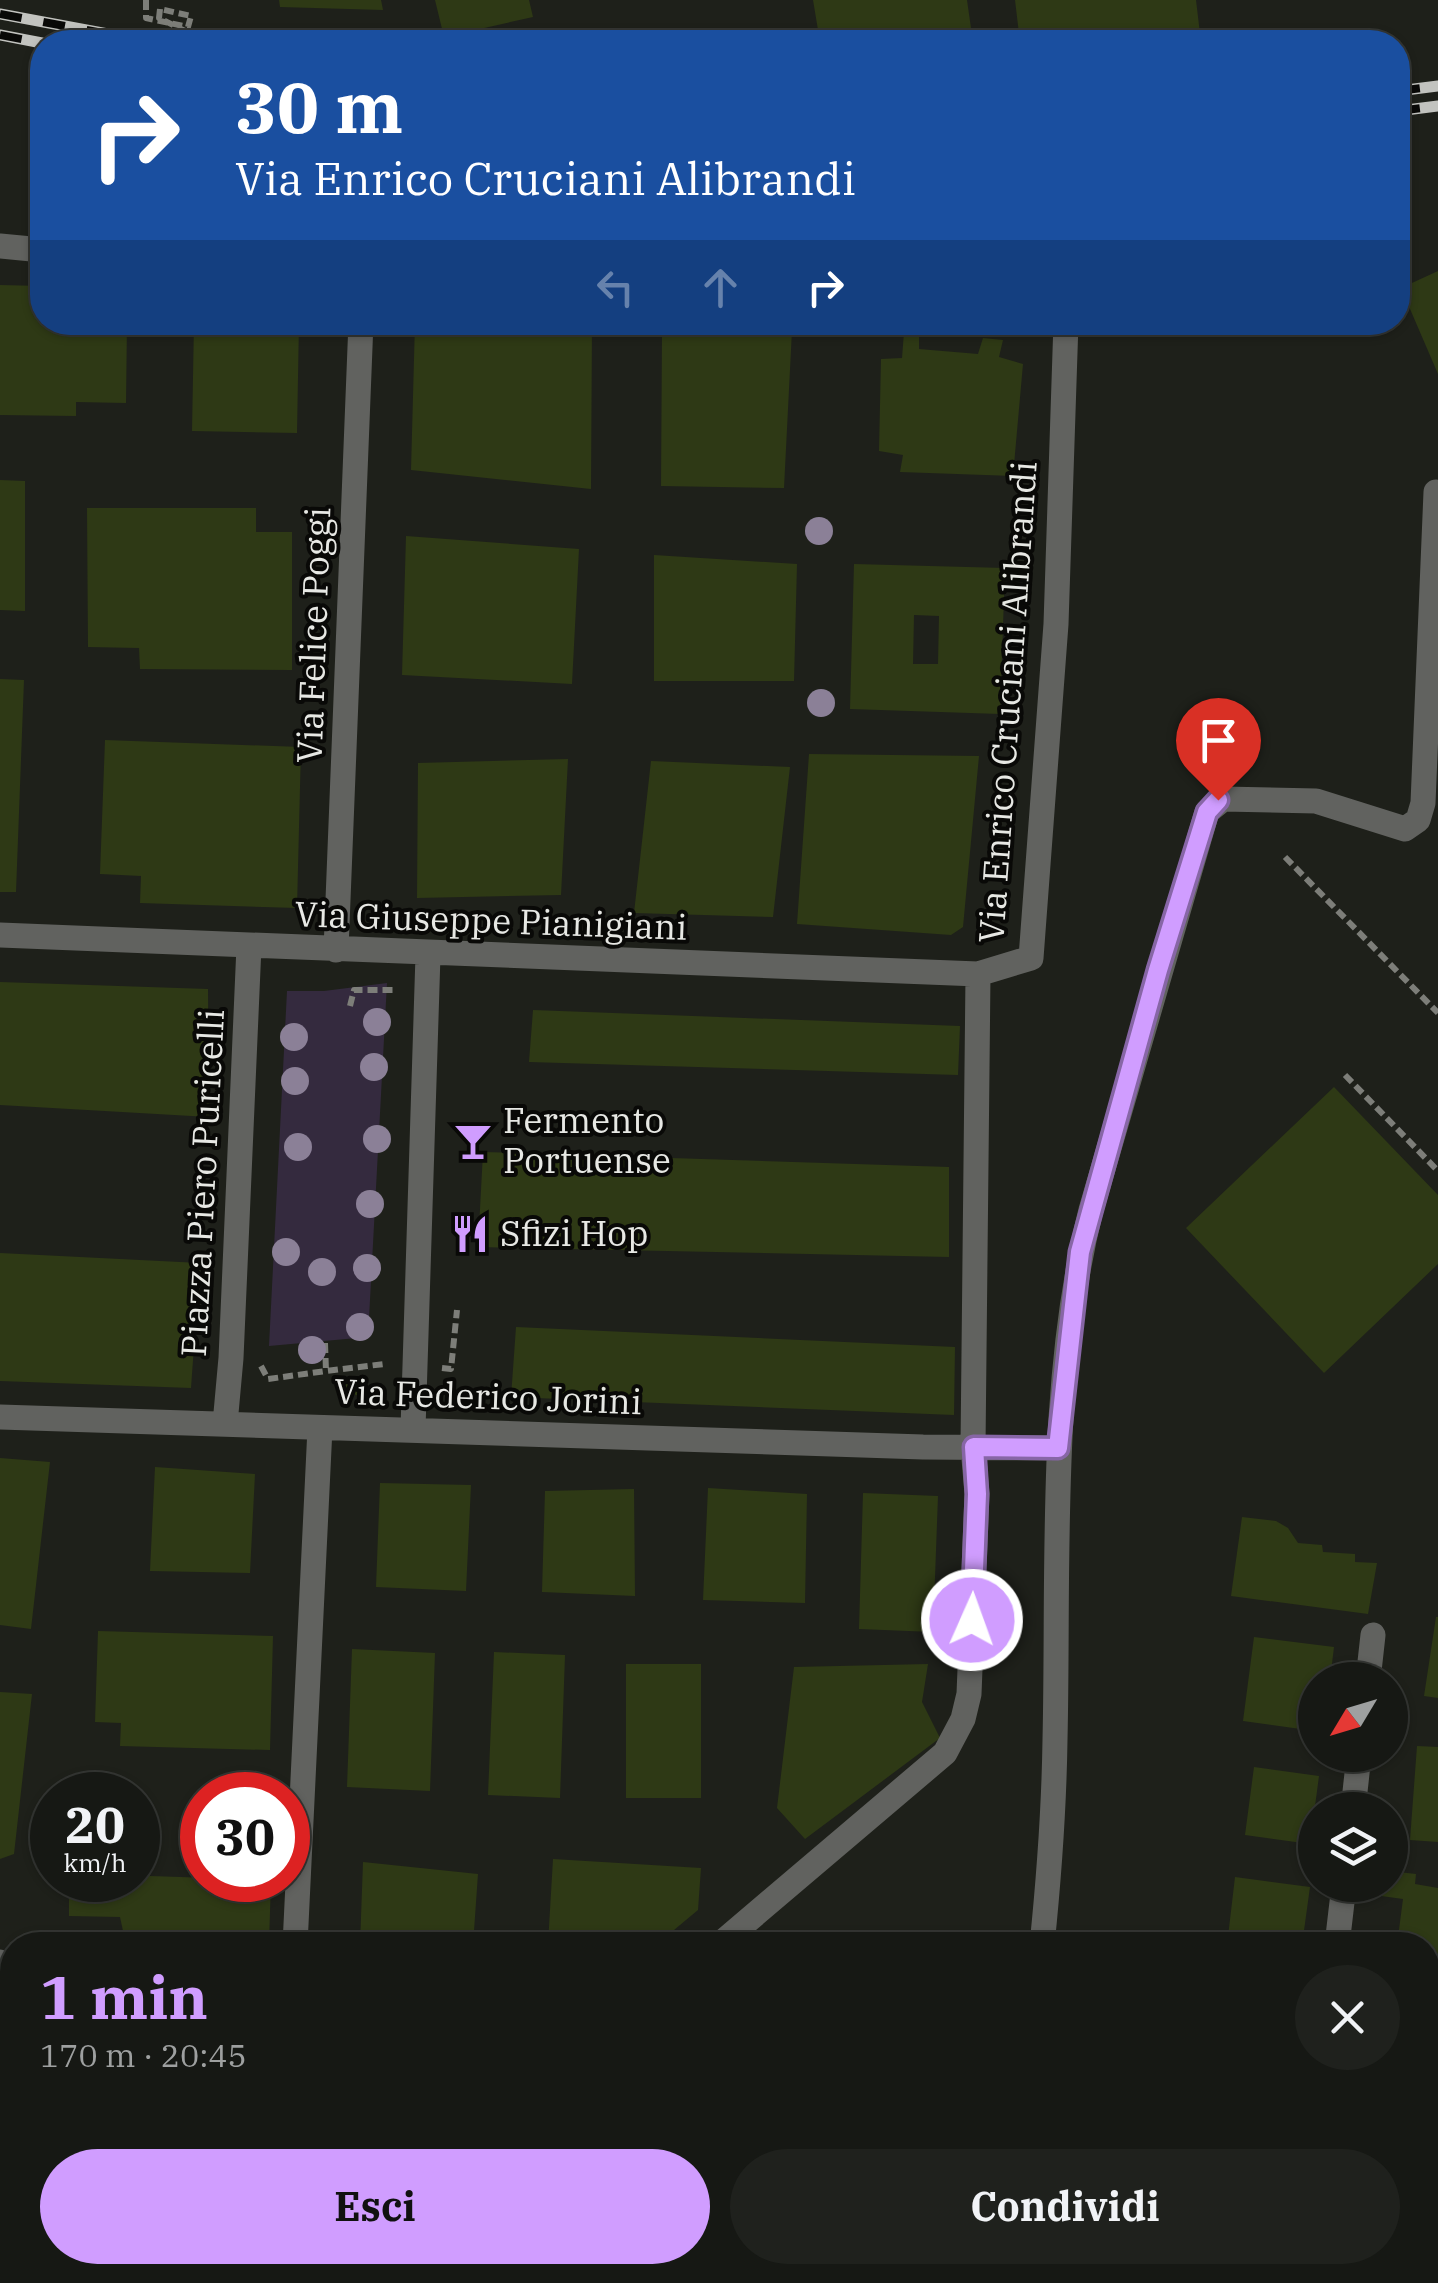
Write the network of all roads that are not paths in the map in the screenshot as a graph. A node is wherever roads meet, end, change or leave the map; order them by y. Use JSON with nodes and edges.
{"nodes":[{"id":1,"x":0,"y":246,"type":"edge"},
{"id":2,"x":30,"y":249,"type":"edge"},
{"id":3,"x":360,"y":335,"type":"edge"},
{"id":4,"x":1066,"y":335,"type":"edge"},
{"id":5,"x":1436,"y":492,"type":"edge"},
{"id":6,"x":0,"y":935,"type":"edge"},
{"id":7,"x":249,"y":946,"type":"junction"},
{"id":8,"x":336,"y":950,"type":"junction"},
{"id":9,"x":428,"y":954,"type":"junction"},
{"id":10,"x":978,"y":974,"type":"junction"},
{"id":11,"x":0,"y":1417,"type":"edge"},
{"id":12,"x":225,"y":1424,"type":"junction"},
{"id":13,"x":320,"y":1428,"type":"junction"},
{"id":14,"x":413,"y":1428,"type":"junction"},
{"id":15,"x":974,"y":1447,"type":"junction"},
{"id":16,"x":1058,"y":1448,"type":"junction"},
{"id":17,"x":1373,"y":1635,"type":"dead end"},
{"id":18,"x":1370,"y":1662,"type":"edge"},
{"id":19,"x":1342,"y":1902,"type":"edge"},
{"id":20,"x":296,"y":1932,"type":"edge"},
{"id":21,"x":734,"y":1932,"type":"edge"},
{"id":22,"x":1043,"y":1932,"type":"edge"},
{"id":23,"x":1339,"y":1932,"type":"edge"}],
"edges":[{"from":1,"to":2,"type":"street"},
{"from":3,"to":8,"type":"street","name":"Via Felice Poggi"},
{"from":4,"to":10,"type":"street","name":"Via Enrico Cruciani Alibrandi"},
{"from":5,"to":16,"type":"street"},
{"from":6,"to":7,"type":"street","name":"Via Giuseppe Pianigiani"},
{"from":7,"to":8,"type":"street","name":"Via Giuseppe Pianigiani"},
{"from":7,"to":12,"type":"street","name":"Piazza Piero Puricelli"},
{"from":8,"to":9,"type":"street","name":"Via Giuseppe Pianigiani"},
{"from":9,"to":10,"type":"street","name":"Via Giuseppe Pianigiani"},
{"from":9,"to":14,"type":"street"},
{"from":10,"to":15,"type":"street","name":"Via Enrico Cruciani Alibrandi"},
{"from":11,"to":12,"type":"street","name":"Via Federico Jorini"},
{"from":12,"to":13,"type":"street","name":"Via Federico Jorini"},
{"from":13,"to":14,"type":"street","name":"Via Federico Jorini"},
{"from":13,"to":20,"type":"street"},
{"from":14,"to":15,"type":"street","name":"Via Federico Jorini"},
{"from":15,"to":16,"type":"street"},
{"from":15,"to":21,"type":"street","name":"Via Enrico Cruciani Alibrandi"},
{"from":16,"to":22,"type":"street"},
{"from":17,"to":18,"type":"street"},
{"from":19,"to":23,"type":"street"}]}
